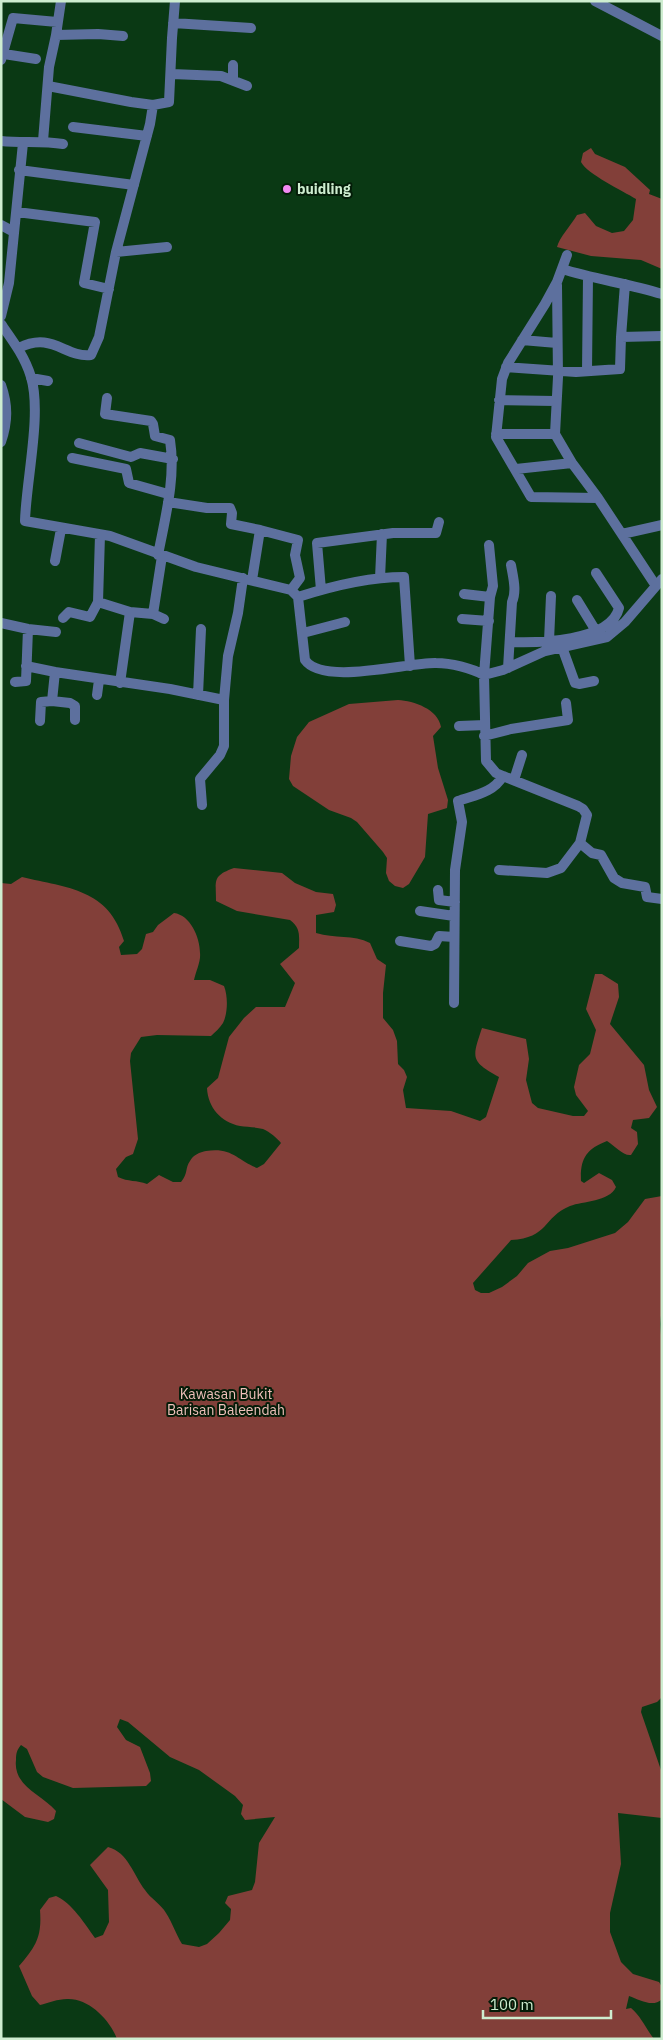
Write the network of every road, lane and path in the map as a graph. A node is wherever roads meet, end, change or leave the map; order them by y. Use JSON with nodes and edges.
{"nodes":[{"id":1,"x":61,"y":1,"type":"edge"},
{"id":2,"x":175,"y":1,"type":"edge"},
{"id":3,"x":594,"y":1,"type":"edge"},
{"id":4,"x":57,"y":22,"type":"junction"},
{"id":5,"x":173,"y":23,"type":"junction"},
{"id":6,"x":251,"y":28,"type":"dead end"},
{"id":7,"x":56,"y":35,"type":"junction"},
{"id":8,"x":123,"y":36,"type":"dead end"},
{"id":9,"x":662,"y":36,"type":"edge"},
{"id":10,"x":2,"y":57,"type":"edge"},
{"id":11,"x":36,"y":59,"type":"dead end"},
{"id":12,"x":233,"y":65,"type":"dead end"},
{"id":13,"x":172,"y":74,"type":"junction"},
{"id":14,"x":232,"y":80,"type":"junction"},
{"id":15,"x":48,"y":86,"type":"junction"},
{"id":16,"x":247,"y":86,"type":"dead end"},
{"id":17,"x":153,"y":105,"type":"junction"},
{"id":18,"x":73,"y":127,"type":"dead end"},
{"id":19,"x":147,"y":136,"type":"junction"},
{"id":20,"x":1,"y":141,"type":"edge"},
{"id":21,"x":43,"y":141,"type":"junction"},
{"id":22,"x":24,"y":143,"type":"junction"},
{"id":23,"x":63,"y":144,"type":"dead end"},
{"id":24,"x":19,"y":170,"type":"junction"},
{"id":25,"x":134,"y":185,"type":"junction"},
{"id":26,"x":17,"y":212,"type":"junction"},
{"id":27,"x":1,"y":225,"type":"edge"},
{"id":28,"x":14,"y":232,"type":"junction"},
{"id":29,"x":168,"y":247,"type":"dead end"},
{"id":30,"x":116,"y":252,"type":"junction"},
{"id":31,"x":567,"y":255,"type":"dead end"},
{"id":32,"x":562,"y":269,"type":"junction"},
{"id":33,"x":5,"y":274,"type":"edge"},
{"id":34,"x":588,"y":277,"type":"junction"},
{"id":35,"x":557,"y":282,"type":"junction"},
{"id":36,"x":625,"y":284,"type":"junction"},
{"id":37,"x":109,"y":289,"type":"junction"},
{"id":38,"x":662,"y":294,"type":"edge"},
{"id":39,"x":1,"y":316,"type":"edge"},
{"id":40,"x":1,"y":324,"type":"edge"},
{"id":41,"x":662,"y":336,"type":"edge"},
{"id":42,"x":621,"y":337,"type":"junction"},
{"id":43,"x":522,"y":340,"type":"junction"},
{"id":44,"x":557,"y":343,"type":"junction"},
{"id":45,"x":18,"y":348,"type":"junction"},
{"id":46,"x":506,"y":367,"type":"junction"},
{"id":47,"x":556,"y":371,"type":"junction"},
{"id":48,"x":587,"y":371,"type":"junction"},
{"id":49,"x":31,"y":378,"type":"junction"},
{"id":50,"x":48,"y":381,"type":"dead end"},
{"id":51,"x":1,"y":385,"type":"edge"},
{"id":52,"x":107,"y":398,"type":"dead end"},
{"id":53,"x":499,"y":400,"type":"junction"},
{"id":54,"x":555,"y":401,"type":"junction"},
{"id":55,"x":4,"y":424,"type":"edge"},
{"id":56,"x":496,"y":434,"type":"junction"},
{"id":57,"x":555,"y":434,"type":"junction"},
{"id":58,"x":1,"y":442,"type":"edge"},
{"id":59,"x":79,"y":443,"type":"dead end"},
{"id":60,"x":72,"y":458,"type":"dead end"},
{"id":61,"x":172,"y":459,"type":"junction"},
{"id":62,"x":572,"y":463,"type":"junction"},
{"id":63,"x":516,"y":469,"type":"junction"},
{"id":64,"x":168,"y":498,"type":"junction"},
{"id":65,"x":598,"y":498,"type":"junction"},
{"id":66,"x":439,"y":522,"type":"dead end"},
{"id":67,"x":662,"y":525,"type":"edge"},
{"id":68,"x":61,"y":529,"type":"junction"},
{"id":69,"x":260,"y":530,"type":"junction"},
{"id":70,"x":382,"y":534,"type":"junction"},
{"id":71,"x":622,"y":534,"type":"junction"},
{"id":72,"x":100,"y":535,"type":"junction"},
{"id":73,"x":298,"y":540,"type":"junction"},
{"id":74,"x":317,"y":543,"type":"junction"},
{"id":75,"x":489,"y":544,"type":"dead end"},
{"id":76,"x":160,"y":555,"type":"junction"},
{"id":77,"x":55,"y":561,"type":"dead end"},
{"id":78,"x":511,"y":565,"type":"dead end"},
{"id":79,"x":596,"y":572,"type":"dead end"},
{"id":80,"x":380,"y":578,"type":"junction"},
{"id":81,"x":248,"y":579,"type":"junction"},
{"id":82,"x":659,"y":583,"type":"edge"},
{"id":83,"x":321,"y":590,"type":"junction"},
{"id":84,"x":295,"y":593,"type":"junction"},
{"id":85,"x":464,"y":594,"type":"dead end"},
{"id":86,"x":551,"y":596,"type":"dead end"},
{"id":87,"x":490,"y":597,"type":"junction"},
{"id":88,"x":577,"y":600,"type":"dead end"},
{"id":89,"x":98,"y":602,"type":"junction"},
{"id":90,"x":130,"y":612,"type":"junction"},
{"id":91,"x":153,"y":614,"type":"junction"},
{"id":92,"x":63,"y":618,"type":"dead end"},
{"id":93,"x":164,"y":619,"type":"dead end"},
{"id":94,"x":462,"y":619,"type":"dead end"},
{"id":95,"x":489,"y":621,"type":"junction"},
{"id":96,"x":345,"y":622,"type":"dead end"},
{"id":97,"x":1,"y":623,"type":"edge"},
{"id":98,"x":28,"y":629,"type":"junction"},
{"id":99,"x":201,"y":629,"type":"dead end"},
{"id":100,"x":596,"y":631,"type":"junction"},
{"id":101,"x":56,"y":632,"type":"dead end"},
{"id":102,"x":303,"y":633,"type":"junction"},
{"id":103,"x":549,"y":641,"type":"junction"},
{"id":104,"x":510,"y":642,"type":"junction"},
{"id":105,"x":562,"y":647,"type":"junction"},
{"id":106,"x":26,"y":666,"type":"junction"},
{"id":107,"x":410,"y":666,"type":"junction"},
{"id":108,"x":508,"y":668,"type":"junction"},
{"id":109,"x":55,"y":672,"type":"junction"},
{"id":110,"x":484,"y":675,"type":"junction"},
{"id":111,"x":98,"y":680,"type":"junction"},
{"id":112,"x":594,"y":681,"type":"dead end"},
{"id":113,"x":15,"y":682,"type":"dead end"},
{"id":114,"x":120,"y":683,"type":"junction"},
{"id":115,"x":97,"y":695,"type":"dead end"},
{"id":116,"x":198,"y":695,"type":"junction"},
{"id":117,"x":224,"y":700,"type":"junction"},
{"id":118,"x":52,"y":701,"type":"junction"},
{"id":119,"x":566,"y":703,"type":"dead end"},
{"id":120,"x":75,"y":720,"type":"dead end"},
{"id":121,"x":40,"y":721,"type":"dead end"},
{"id":122,"x":459,"y":726,"type":"dead end"},
{"id":123,"x":484,"y":730,"type":"junction"},
{"id":124,"x":522,"y":755,"type":"dead end"},
{"id":125,"x":504,"y":776,"type":"junction"},
{"id":126,"x":514,"y":780,"type":"junction"},
{"id":127,"x":202,"y":805,"type":"dead end"},
{"id":128,"x":580,"y":843,"type":"junction"},
{"id":129,"x":499,"y":870,"type":"dead end"},
{"id":130,"x":438,"y":890,"type":"dead end"},
{"id":131,"x":662,"y":899,"type":"edge"},
{"id":132,"x":455,"y":902,"type":"junction"},
{"id":133,"x":420,"y":911,"type":"dead end"},
{"id":134,"x":454,"y":916,"type":"junction"},
{"id":135,"x":454,"y":937,"type":"junction"},
{"id":136,"x":400,"y":941,"type":"dead end"},
{"id":137,"x":454,"y":1003,"type":"dead end"}],
"edges":[{"from":1,"to":4,"type":"street"},
{"from":2,"to":5,"type":"street"},
{"from":3,"to":9,"type":"street"},
{"from":4,"to":7,"type":"street"},
{"from":4,"to":10,"type":"street"},
{"from":5,"to":6,"type":"street"},
{"from":5,"to":13,"type":"street"},
{"from":7,"to":8,"type":"street"},
{"from":7,"to":15,"type":"street"},
{"from":10,"to":11,"type":"street"},
{"from":12,"to":14,"type":"street"},
{"from":13,"to":14,"type":"street"},
{"from":13,"to":17,"type":"street"},
{"from":14,"to":16,"type":"street"},
{"from":15,"to":17,"type":"street"},
{"from":15,"to":21,"type":"street"},
{"from":17,"to":19,"type":"street"},
{"from":18,"to":19,"type":"street"},
{"from":19,"to":25,"type":"street"},
{"from":20,"to":22,"type":"street"},
{"from":21,"to":22,"type":"street"},
{"from":21,"to":23,"type":"street"},
{"from":22,"to":24,"type":"street"},
{"from":24,"to":25,"type":"street"},
{"from":24,"to":26,"type":"street"},
{"from":25,"to":30,"type":"street"},
{"from":26,"to":28,"type":"street"},
{"from":26,"to":37,"type":"street"},
{"from":27,"to":28,"type":"street"},
{"from":28,"to":33,"type":"street"},
{"from":29,"to":30,"type":"street"},
{"from":30,"to":37,"type":"street"},
{"from":31,"to":32,"type":"street"},
{"from":32,"to":34,"type":"street"},
{"from":32,"to":35,"type":"street"},
{"from":33,"to":39,"type":"street"},
{"from":34,"to":36,"type":"street"},
{"from":34,"to":48,"type":"street"},
{"from":35,"to":43,"type":"street"},
{"from":35,"to":44,"type":"street"},
{"from":36,"to":38,"type":"street"},
{"from":36,"to":42,"type":"street"},
{"from":37,"to":45,"type":"street"},
{"from":40,"to":45,"type":"street"},
{"from":41,"to":42,"type":"street"},
{"from":42,"to":48,"type":"street"},
{"from":43,"to":44,"type":"street"},
{"from":43,"to":46,"type":"street"},
{"from":44,"to":47,"type":"street"},
{"from":45,"to":49,"type":"street"},
{"from":46,"to":47,"type":"street"},
{"from":46,"to":53,"type":"street"},
{"from":47,"to":48,"type":"street"},
{"from":47,"to":54,"type":"street"},
{"from":49,"to":50,"type":"street"},
{"from":49,"to":68,"type":"street"},
{"from":51,"to":55,"type":"street"},
{"from":52,"to":61,"type":"street"},
{"from":53,"to":54,"type":"street"},
{"from":53,"to":56,"type":"street"},
{"from":54,"to":57,"type":"street"},
{"from":55,"to":58,"type":"street"},
{"from":56,"to":57,"type":"street"},
{"from":56,"to":63,"type":"street"},
{"from":57,"to":62,"type":"street"},
{"from":59,"to":61,"type":"street"},
{"from":60,"to":64,"type":"street"},
{"from":61,"to":64,"type":"street"},
{"from":62,"to":63,"type":"street"},
{"from":62,"to":65,"type":"street"},
{"from":63,"to":65,"type":"street"},
{"from":64,"to":69,"type":"street"},
{"from":64,"to":76,"type":"street"},
{"from":65,"to":71,"type":"street"},
{"from":66,"to":70,"type":"street"},
{"from":67,"to":71,"type":"street"},
{"from":68,"to":72,"type":"street"},
{"from":68,"to":77,"type":"street"},
{"from":69,"to":73,"type":"street"},
{"from":69,"to":81,"type":"street"},
{"from":70,"to":74,"type":"street"},
{"from":70,"to":80,"type":"street"},
{"from":71,"to":82,"type":"street"},
{"from":72,"to":76,"type":"street"},
{"from":72,"to":89,"type":"street"},
{"from":73,"to":74,"type":"street"},
{"from":73,"to":84,"type":"street"},
{"from":74,"to":83,"type":"street"},
{"from":75,"to":87,"type":"street"},
{"from":76,"to":81,"type":"street"},
{"from":76,"to":91,"type":"street"},
{"from":78,"to":104,"type":"street"},
{"from":79,"to":100,"type":"street"},
{"from":80,"to":83,"type":"street"},
{"from":80,"to":107,"type":"street"},
{"from":81,"to":84,"type":"street"},
{"from":81,"to":117,"type":"street"},
{"from":82,"to":105,"type":"street"},
{"from":83,"to":84,"type":"street"},
{"from":84,"to":102,"type":"street"},
{"from":85,"to":87,"type":"street"},
{"from":86,"to":103,"type":"street"},
{"from":87,"to":95,"type":"street"},
{"from":88,"to":100,"type":"street"},
{"from":89,"to":90,"type":"street"},
{"from":89,"to":92,"type":"street"},
{"from":90,"to":91,"type":"street"},
{"from":90,"to":114,"type":"street"},
{"from":91,"to":93,"type":"street"},
{"from":94,"to":95,"type":"street"},
{"from":95,"to":110,"type":"street"},
{"from":96,"to":102,"type":"street"},
{"from":97,"to":98,"type":"street"},
{"from":98,"to":101,"type":"street"},
{"from":98,"to":106,"type":"street"},
{"from":99,"to":116,"type":"street"},
{"from":100,"to":103,"type":"street"},
{"from":102,"to":107,"type":"street"},
{"from":103,"to":104,"type":"street"},
{"from":104,"to":108,"type":"street"},
{"from":105,"to":108,"type":"street"},
{"from":105,"to":112,"type":"street"},
{"from":106,"to":109,"type":"street"},
{"from":106,"to":113,"type":"street"},
{"from":107,"to":110,"type":"street"},
{"from":108,"to":110,"type":"street"},
{"from":109,"to":111,"type":"street"},
{"from":109,"to":118,"type":"street"},
{"from":110,"to":123,"type":"street"},
{"from":111,"to":114,"type":"street"},
{"from":111,"to":115,"type":"street"},
{"from":114,"to":116,"type":"street"},
{"from":116,"to":117,"type":"street"},
{"from":117,"to":127,"type":"street"},
{"from":118,"to":120,"type":"street"},
{"from":118,"to":121,"type":"street"},
{"from":119,"to":123,"type":"street"},
{"from":122,"to":123,"type":"street"},
{"from":123,"to":125,"type":"street"},
{"from":124,"to":126,"type":"street"},
{"from":125,"to":126,"type":"street"},
{"from":125,"to":132,"type":"street"},
{"from":126,"to":128,"type":"street"},
{"from":128,"to":129,"type":"street"},
{"from":128,"to":131,"type":"street"},
{"from":130,"to":132,"type":"street"},
{"from":132,"to":134,"type":"street"},
{"from":133,"to":134,"type":"street"},
{"from":134,"to":135,"type":"street"},
{"from":135,"to":136,"type":"street"},
{"from":135,"to":137,"type":"street"}]}
